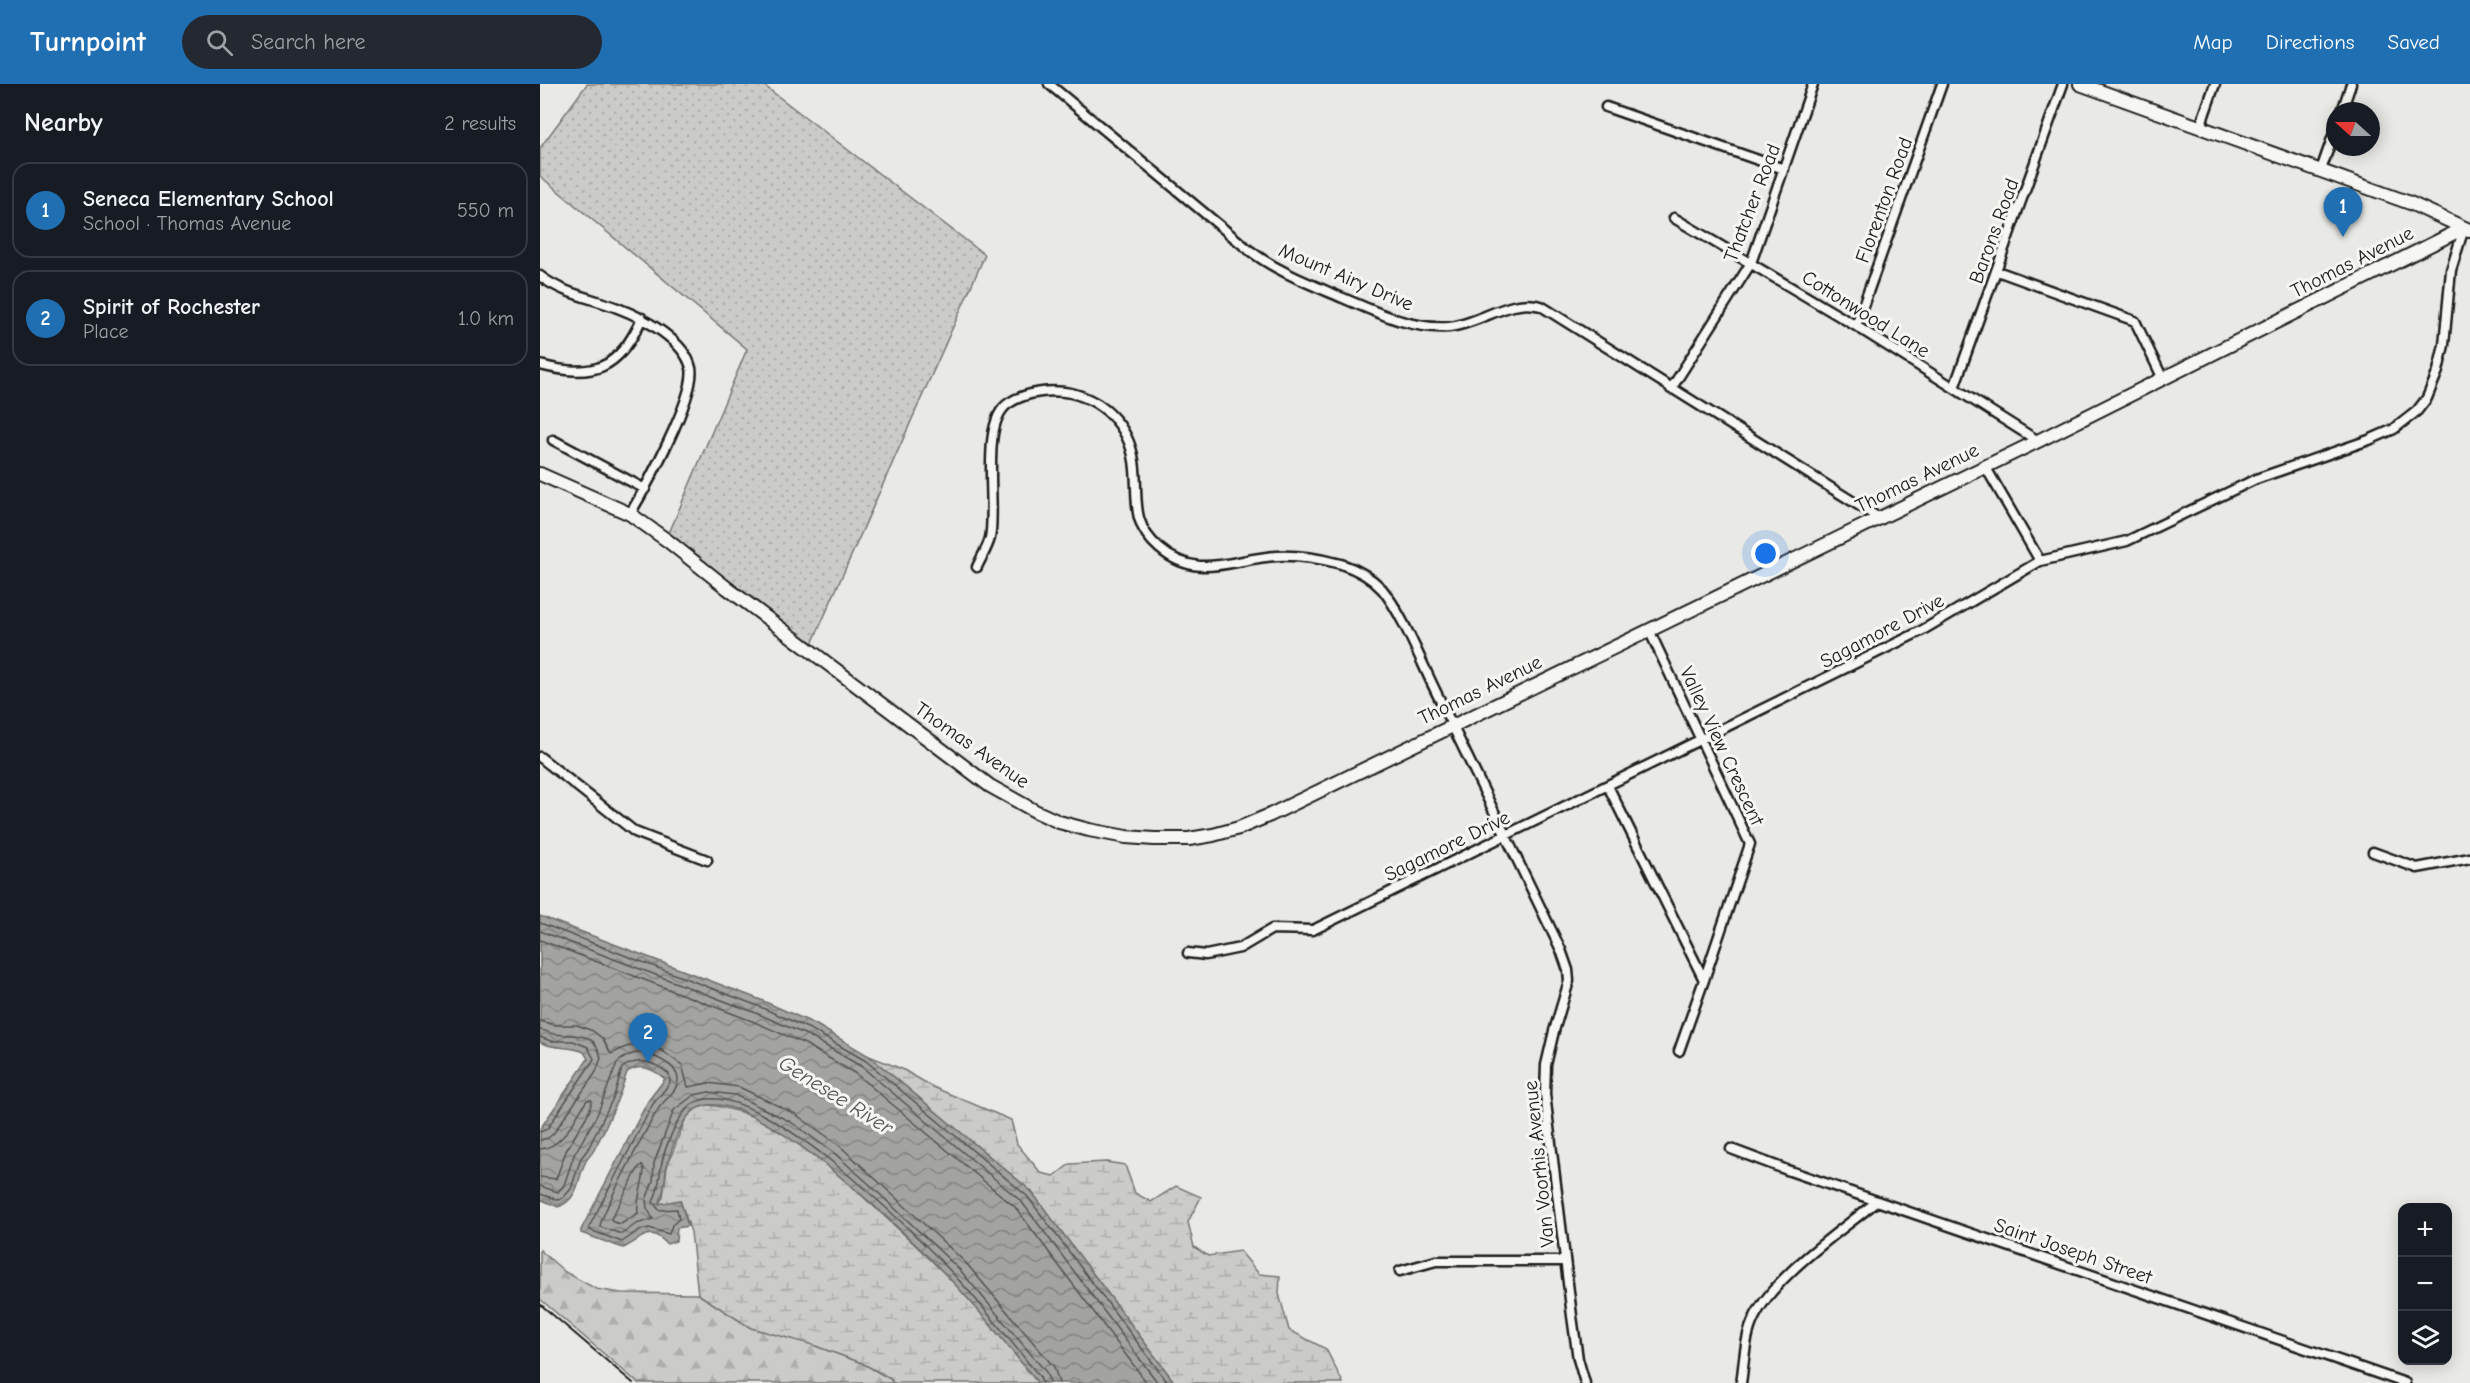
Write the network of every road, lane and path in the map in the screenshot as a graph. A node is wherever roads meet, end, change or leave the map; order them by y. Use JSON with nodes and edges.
{"nodes":[{"id":1,"x":1049,"y":84,"type":"edge"},
{"id":2,"x":1813,"y":84,"type":"edge"},
{"id":3,"x":1942,"y":84,"type":"edge"},
{"id":4,"x":2063,"y":84,"type":"edge"},
{"id":5,"x":2080,"y":84,"type":"edge"},
{"id":6,"x":2215,"y":84,"type":"edge"},
{"id":7,"x":2351,"y":84,"type":"edge"},
{"id":8,"x":2345,"y":102,"type":"edge"},
{"id":9,"x":1605,"y":107,"type":"dead end"},
{"id":10,"x":2200,"y":127,"type":"junction"},
{"id":11,"x":2326,"y":156,"type":"edge"},
{"id":12,"x":1784,"y":169,"type":"junction"},
{"id":13,"x":2321,"y":170,"type":"junction"},
{"id":14,"x":1674,"y":218,"type":"dead end"},
{"id":15,"x":2467,"y":229,"type":"edge"},
{"id":16,"x":1751,"y":263,"type":"junction"},
{"id":17,"x":1997,"y":271,"type":"junction"},
{"id":18,"x":540,"y":276,"type":"edge"},
{"id":19,"x":642,"y":318,"type":"junction"},
{"id":20,"x":1856,"y":326,"type":"junction"},
{"id":21,"x":540,"y":365,"type":"edge"},
{"id":22,"x":2163,"y":379,"type":"junction"},
{"id":23,"x":1954,"y":388,"type":"junction"},
{"id":24,"x":1671,"y":389,"type":"junction"},
{"id":25,"x":553,"y":440,"type":"dead end"},
{"id":26,"x":2038,"y":441,"type":"junction"},
{"id":27,"x":1985,"y":466,"type":"junction"},
{"id":28,"x":540,"y":474,"type":"edge"},
{"id":29,"x":645,"y":489,"type":"junction"},
{"id":30,"x":630,"y":514,"type":"junction"},
{"id":31,"x":1879,"y":518,"type":"junction"},
{"id":32,"x":2040,"y":561,"type":"junction"},
{"id":33,"x":976,"y":567,"type":"dead end"},
{"id":34,"x":1649,"y":630,"type":"junction"},
{"id":35,"x":1452,"y":725,"type":"junction"},
{"id":36,"x":1702,"y":740,"type":"junction"},
{"id":37,"x":540,"y":757,"type":"edge"},
{"id":38,"x":1608,"y":786,"type":"junction"},
{"id":39,"x":1506,"y":836,"type":"junction"},
{"id":40,"x":2373,"y":852,"type":"dead end"},
{"id":41,"x":2470,"y":858,"type":"edge"},
{"id":42,"x":707,"y":860,"type":"dead end"},
{"id":43,"x":1188,"y":953,"type":"dead end"},
{"id":44,"x":1704,"y":980,"type":"junction"},
{"id":45,"x":1679,"y":1051,"type":"dead end"},
{"id":46,"x":1731,"y":1149,"type":"dead end"},
{"id":47,"x":1877,"y":1201,"type":"junction"},
{"id":48,"x":1566,"y":1261,"type":"junction"},
{"id":49,"x":1400,"y":1271,"type":"dead end"},
{"id":50,"x":1585,"y":1383,"type":"edge"},
{"id":51,"x":1741,"y":1383,"type":"edge"},
{"id":52,"x":2405,"y":1383,"type":"edge"}],
"edges":[{"from":1,"to":24,"type":"street","name":"Mount Airy Drive"},
{"from":2,"to":12,"type":"street","name":"Thatcher Road"},
{"from":3,"to":20,"type":"street","name":"Florenton Road"},
{"from":4,"to":17,"type":"street","name":"Barons Road"},
{"from":5,"to":10,"type":"main road"},
{"from":6,"to":10,"type":"street"},
{"from":7,"to":8,"type":"street"},
{"from":9,"to":12,"type":"street"},
{"from":10,"to":13,"type":"main road"},
{"from":11,"to":13,"type":"street"},
{"from":12,"to":16,"type":"street","name":"Thatcher Road"},
{"from":13,"to":15,"type":"main road"},
{"from":14,"to":16,"type":"street","name":"Cottonwood Lane"},
{"from":15,"to":22,"type":"main road","name":"Thomas Avenue"},
{"from":15,"to":32,"type":"street","name":"Sagamore Drive"},
{"from":16,"to":20,"type":"street","name":"Cottonwood Lane"},
{"from":16,"to":24,"type":"street","name":"Thatcher Road"},
{"from":17,"to":22,"type":"street"},
{"from":17,"to":23,"type":"street","name":"Barons Road"},
{"from":18,"to":19,"type":"street"},
{"from":19,"to":21,"type":"street"},
{"from":19,"to":29,"type":"street"},
{"from":20,"to":23,"type":"street","name":"Cottonwood Lane"},
{"from":22,"to":26,"type":"main road","name":"Thomas Avenue"},
{"from":23,"to":26,"type":"street","name":"Cottonwood Lane"},
{"from":24,"to":31,"type":"street","name":"Mount Airy Drive"},
{"from":25,"to":29,"type":"street"},
{"from":26,"to":27,"type":"main road","name":"Thomas Avenue"},
{"from":27,"to":31,"type":"main road","name":"Thomas Avenue"},
{"from":27,"to":32,"type":"street"},
{"from":28,"to":30,"type":"main road","name":"Thomas Avenue"},
{"from":29,"to":30,"type":"street"},
{"from":30,"to":35,"type":"main road","name":"Thomas Avenue"},
{"from":31,"to":34,"type":"main road","name":"Thomas Avenue"},
{"from":32,"to":36,"type":"street","name":"Sagamore Drive"},
{"from":33,"to":35,"type":"street","name":"Van Voorhis Avenue"},
{"from":34,"to":35,"type":"main road","name":"Thomas Avenue"},
{"from":34,"to":36,"type":"street","name":"Valley View Crescent"},
{"from":35,"to":39,"type":"street","name":"Van Voorhis Avenue"},
{"from":36,"to":38,"type":"street","name":"Sagamore Drive"},
{"from":36,"to":44,"type":"street","name":"Valley View Crescent"},
{"from":37,"to":42,"type":"street"},
{"from":38,"to":39,"type":"street","name":"Sagamore Drive"},
{"from":38,"to":44,"type":"street"},
{"from":39,"to":43,"type":"street","name":"Sagamore Drive"},
{"from":39,"to":48,"type":"street","name":"Van Voorhis Avenue"},
{"from":40,"to":41,"type":"street"},
{"from":44,"to":45,"type":"street","name":"Valley View Crescent"},
{"from":46,"to":47,"type":"street","name":"Saint Joseph Street"},
{"from":47,"to":51,"type":"street"},
{"from":47,"to":52,"type":"street","name":"Saint Joseph Street"},
{"from":48,"to":49,"type":"street","name":"Van Voorhis Avenue"},
{"from":48,"to":50,"type":"street","name":"Van Voorhis Avenue"}]}
